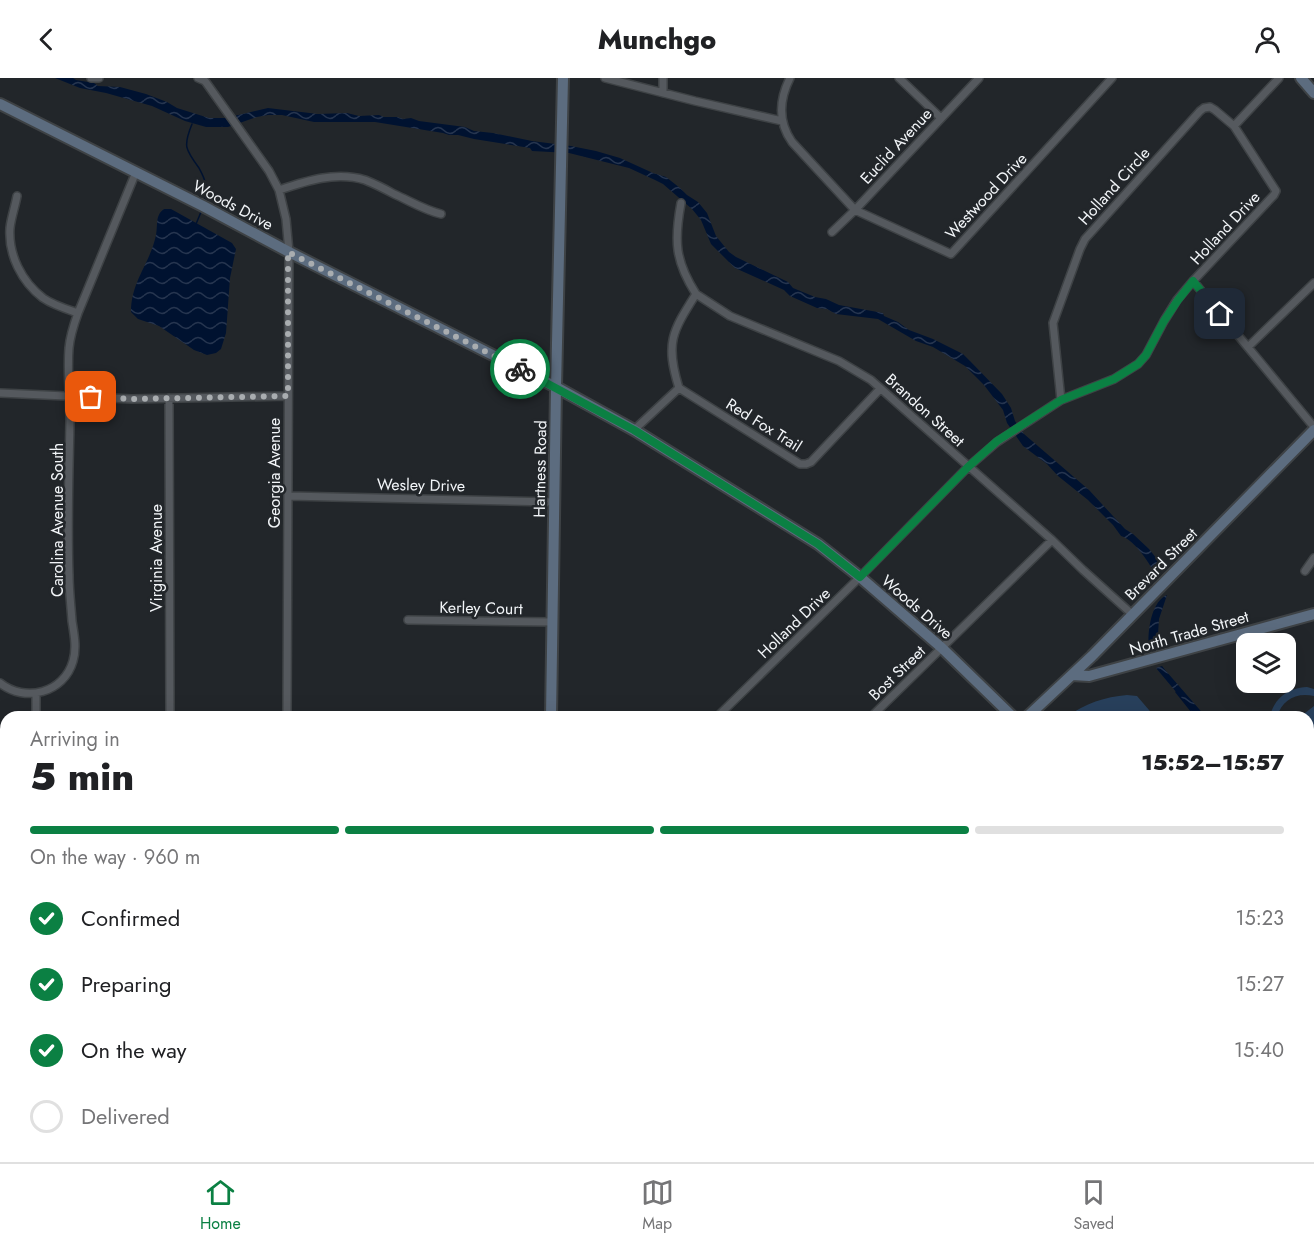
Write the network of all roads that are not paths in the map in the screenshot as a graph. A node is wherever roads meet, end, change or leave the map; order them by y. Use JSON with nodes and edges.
{"nodes":[{"id":1,"x":92,"y":78,"type":"edge"},
{"id":2,"x":99,"y":78,"type":"edge"},
{"id":3,"x":563,"y":78,"type":"edge"},
{"id":4,"x":604,"y":78,"type":"edge"},
{"id":5,"x":663,"y":78,"type":"edge"},
{"id":6,"x":790,"y":78,"type":"edge"},
{"id":7,"x":899,"y":78,"type":"edge"},
{"id":8,"x":979,"y":78,"type":"edge"},
{"id":9,"x":1112,"y":78,"type":"edge"},
{"id":10,"x":1279,"y":78,"type":"edge"},
{"id":11,"x":1301,"y":78,"type":"edge"},
{"id":12,"x":204,"y":79,"type":"edge"},
{"id":13,"x":663,"y":93,"type":"junction"},
{"id":14,"x":1314,"y":93,"type":"edge"},
{"id":15,"x":0,"y":104,"type":"edge"},
{"id":16,"x":941,"y":118,"type":"junction"},
{"id":17,"x":782,"y":121,"type":"junction"},
{"id":18,"x":1234,"y":126,"type":"junction"},
{"id":19,"x":136,"y":172,"type":"junction"},
{"id":20,"x":279,"y":190,"type":"junction"},
{"id":21,"x":17,"y":196,"type":"dead end"},
{"id":22,"x":681,"y":203,"type":"dead end"},
{"id":23,"x":855,"y":210,"type":"junction"},
{"id":24,"x":441,"y":214,"type":"dead end"},
{"id":25,"x":832,"y":231,"type":"dead end"},
{"id":26,"x":288,"y":252,"type":"junction"},
{"id":27,"x":1193,"y":281,"type":"junction"},
{"id":28,"x":1314,"y":283,"type":"edge"},
{"id":29,"x":696,"y":294,"type":"junction"},
{"id":30,"x":78,"y":313,"type":"junction"},
{"id":31,"x":1248,"y":347,"type":"junction"},
{"id":32,"x":556,"y":387,"type":"junction"},
{"id":33,"x":679,"y":388,"type":"junction"},
{"id":34,"x":880,"y":389,"type":"junction"},
{"id":35,"x":0,"y":393,"type":"edge"},
{"id":36,"x":70,"y":396,"type":"junction"},
{"id":37,"x":288,"y":396,"type":"junction"},
{"id":38,"x":169,"y":398,"type":"junction"},
{"id":39,"x":1061,"y":400,"type":"junction"},
{"id":40,"x":1314,"y":429,"type":"edge"},
{"id":41,"x":634,"y":430,"type":"junction"},
{"id":42,"x":968,"y":467,"type":"junction"},
{"id":43,"x":288,"y":496,"type":"junction"},
{"id":44,"x":554,"y":502,"type":"junction"},
{"id":45,"x":1052,"y":540,"type":"junction"},
{"id":46,"x":1314,"y":558,"type":"edge"},
{"id":47,"x":1305,"y":571,"type":"dead end"},
{"id":48,"x":860,"y":577,"type":"junction"},
{"id":49,"x":1314,"y":614,"type":"edge"},
{"id":50,"x":1133,"y":615,"type":"junction"},
{"id":51,"x":408,"y":620,"type":"dead end"},
{"id":52,"x":553,"y":622,"type":"junction"},
{"id":53,"x":942,"y":648,"type":"junction"},
{"id":54,"x":1072,"y":675,"type":"junction"},
{"id":55,"x":0,"y":683,"type":"edge"},
{"id":56,"x":36,"y":694,"type":"junction"},
{"id":57,"x":36,"y":711,"type":"edge"},
{"id":58,"x":170,"y":711,"type":"edge"},
{"id":59,"x":287,"y":711,"type":"edge"},
{"id":60,"x":551,"y":711,"type":"edge"},
{"id":61,"x":723,"y":711,"type":"edge"},
{"id":62,"x":877,"y":711,"type":"edge"},
{"id":63,"x":1007,"y":711,"type":"edge"},
{"id":64,"x":1033,"y":711,"type":"edge"}],
"edges":[{"from":1,"to":2,"type":"street"},
{"from":3,"to":32,"type":"street","name":"Hartness Road"},
{"from":4,"to":13,"type":"street"},
{"from":5,"to":13,"type":"street"},
{"from":6,"to":17,"type":"street"},
{"from":7,"to":16,"type":"street"},
{"from":8,"to":16,"type":"street","name":"Euclid Avenue"},
{"from":9,"to":23,"type":"street","name":"Westwood Drive"},
{"from":10,"to":18,"type":"street"},
{"from":11,"to":14,"type":"street"},
{"from":12,"to":20,"type":"street","name":"Georgia Avenue"},
{"from":13,"to":17,"type":"street"},
{"from":15,"to":19,"type":"street","name":"Woods Drive"},
{"from":16,"to":23,"type":"street","name":"Euclid Avenue"},
{"from":17,"to":23,"type":"street"},
{"from":18,"to":27,"type":"street","name":"Holland Drive"},
{"from":18,"to":39,"type":"street","name":"Holland Circle"},
{"from":19,"to":26,"type":"street","name":"Woods Drive"},
{"from":19,"to":30,"type":"street","name":"Carolina Avenue South"},
{"from":20,"to":24,"type":"street"},
{"from":20,"to":26,"type":"street","name":"Georgia Avenue"},
{"from":21,"to":30,"type":"street"},
{"from":22,"to":29,"type":"street"},
{"from":23,"to":25,"type":"street","name":"Euclid Avenue"},
{"from":26,"to":32,"type":"street","name":"Woods Drive"},
{"from":26,"to":37,"type":"street","name":"Georgia Avenue"},
{"from":27,"to":31,"type":"street"},
{"from":27,"to":39,"type":"street","name":"Holland Drive"},
{"from":28,"to":31,"type":"street"},
{"from":29,"to":33,"type":"street"},
{"from":29,"to":34,"type":"street","name":"Brandon Street"},
{"from":30,"to":36,"type":"street","name":"Carolina Avenue South"},
{"from":31,"to":40,"type":"street"},
{"from":32,"to":41,"type":"street","name":"Woods Drive"},
{"from":32,"to":44,"type":"street","name":"Hartness Road"},
{"from":33,"to":34,"type":"street","name":"Red Fox Trail"},
{"from":33,"to":41,"type":"street"},
{"from":34,"to":42,"type":"street","name":"Brandon Street"},
{"from":35,"to":36,"type":"street"},
{"from":36,"to":38,"type":"street"},
{"from":36,"to":56,"type":"street","name":"Carolina Avenue South"},
{"from":37,"to":38,"type":"street"},
{"from":37,"to":43,"type":"street","name":"Georgia Avenue"},
{"from":38,"to":58,"type":"street","name":"Virginia Avenue"},
{"from":39,"to":42,"type":"street","name":"Holland Drive"},
{"from":40,"to":50,"type":"street","name":"Brevard Street"},
{"from":41,"to":48,"type":"street","name":"Woods Drive"},
{"from":42,"to":45,"type":"street","name":"Brandon Street"},
{"from":42,"to":48,"type":"street","name":"Holland Drive"},
{"from":43,"to":44,"type":"street","name":"Wesley Drive"},
{"from":43,"to":59,"type":"street","name":"Georgia Avenue"},
{"from":44,"to":52,"type":"street","name":"Hartness Road"},
{"from":45,"to":50,"type":"street","name":"Brandon Street"},
{"from":45,"to":53,"type":"street","name":"Bost Street"},
{"from":46,"to":47,"type":"street"},
{"from":48,"to":53,"type":"street","name":"Woods Drive"},
{"from":48,"to":61,"type":"street","name":"Holland Drive"},
{"from":49,"to":54,"type":"street","name":"North Trade Street"},
{"from":50,"to":54,"type":"street","name":"Brevard Street"},
{"from":51,"to":52,"type":"street","name":"Kerley Court"},
{"from":52,"to":60,"type":"street","name":"Hartness Road"},
{"from":53,"to":62,"type":"street","name":"Bost Street"},
{"from":53,"to":63,"type":"street","name":"Woods Drive"},
{"from":54,"to":64,"type":"street","name":"Brevard Street"},
{"from":55,"to":56,"type":"street"},
{"from":56,"to":57,"type":"street"}]}
